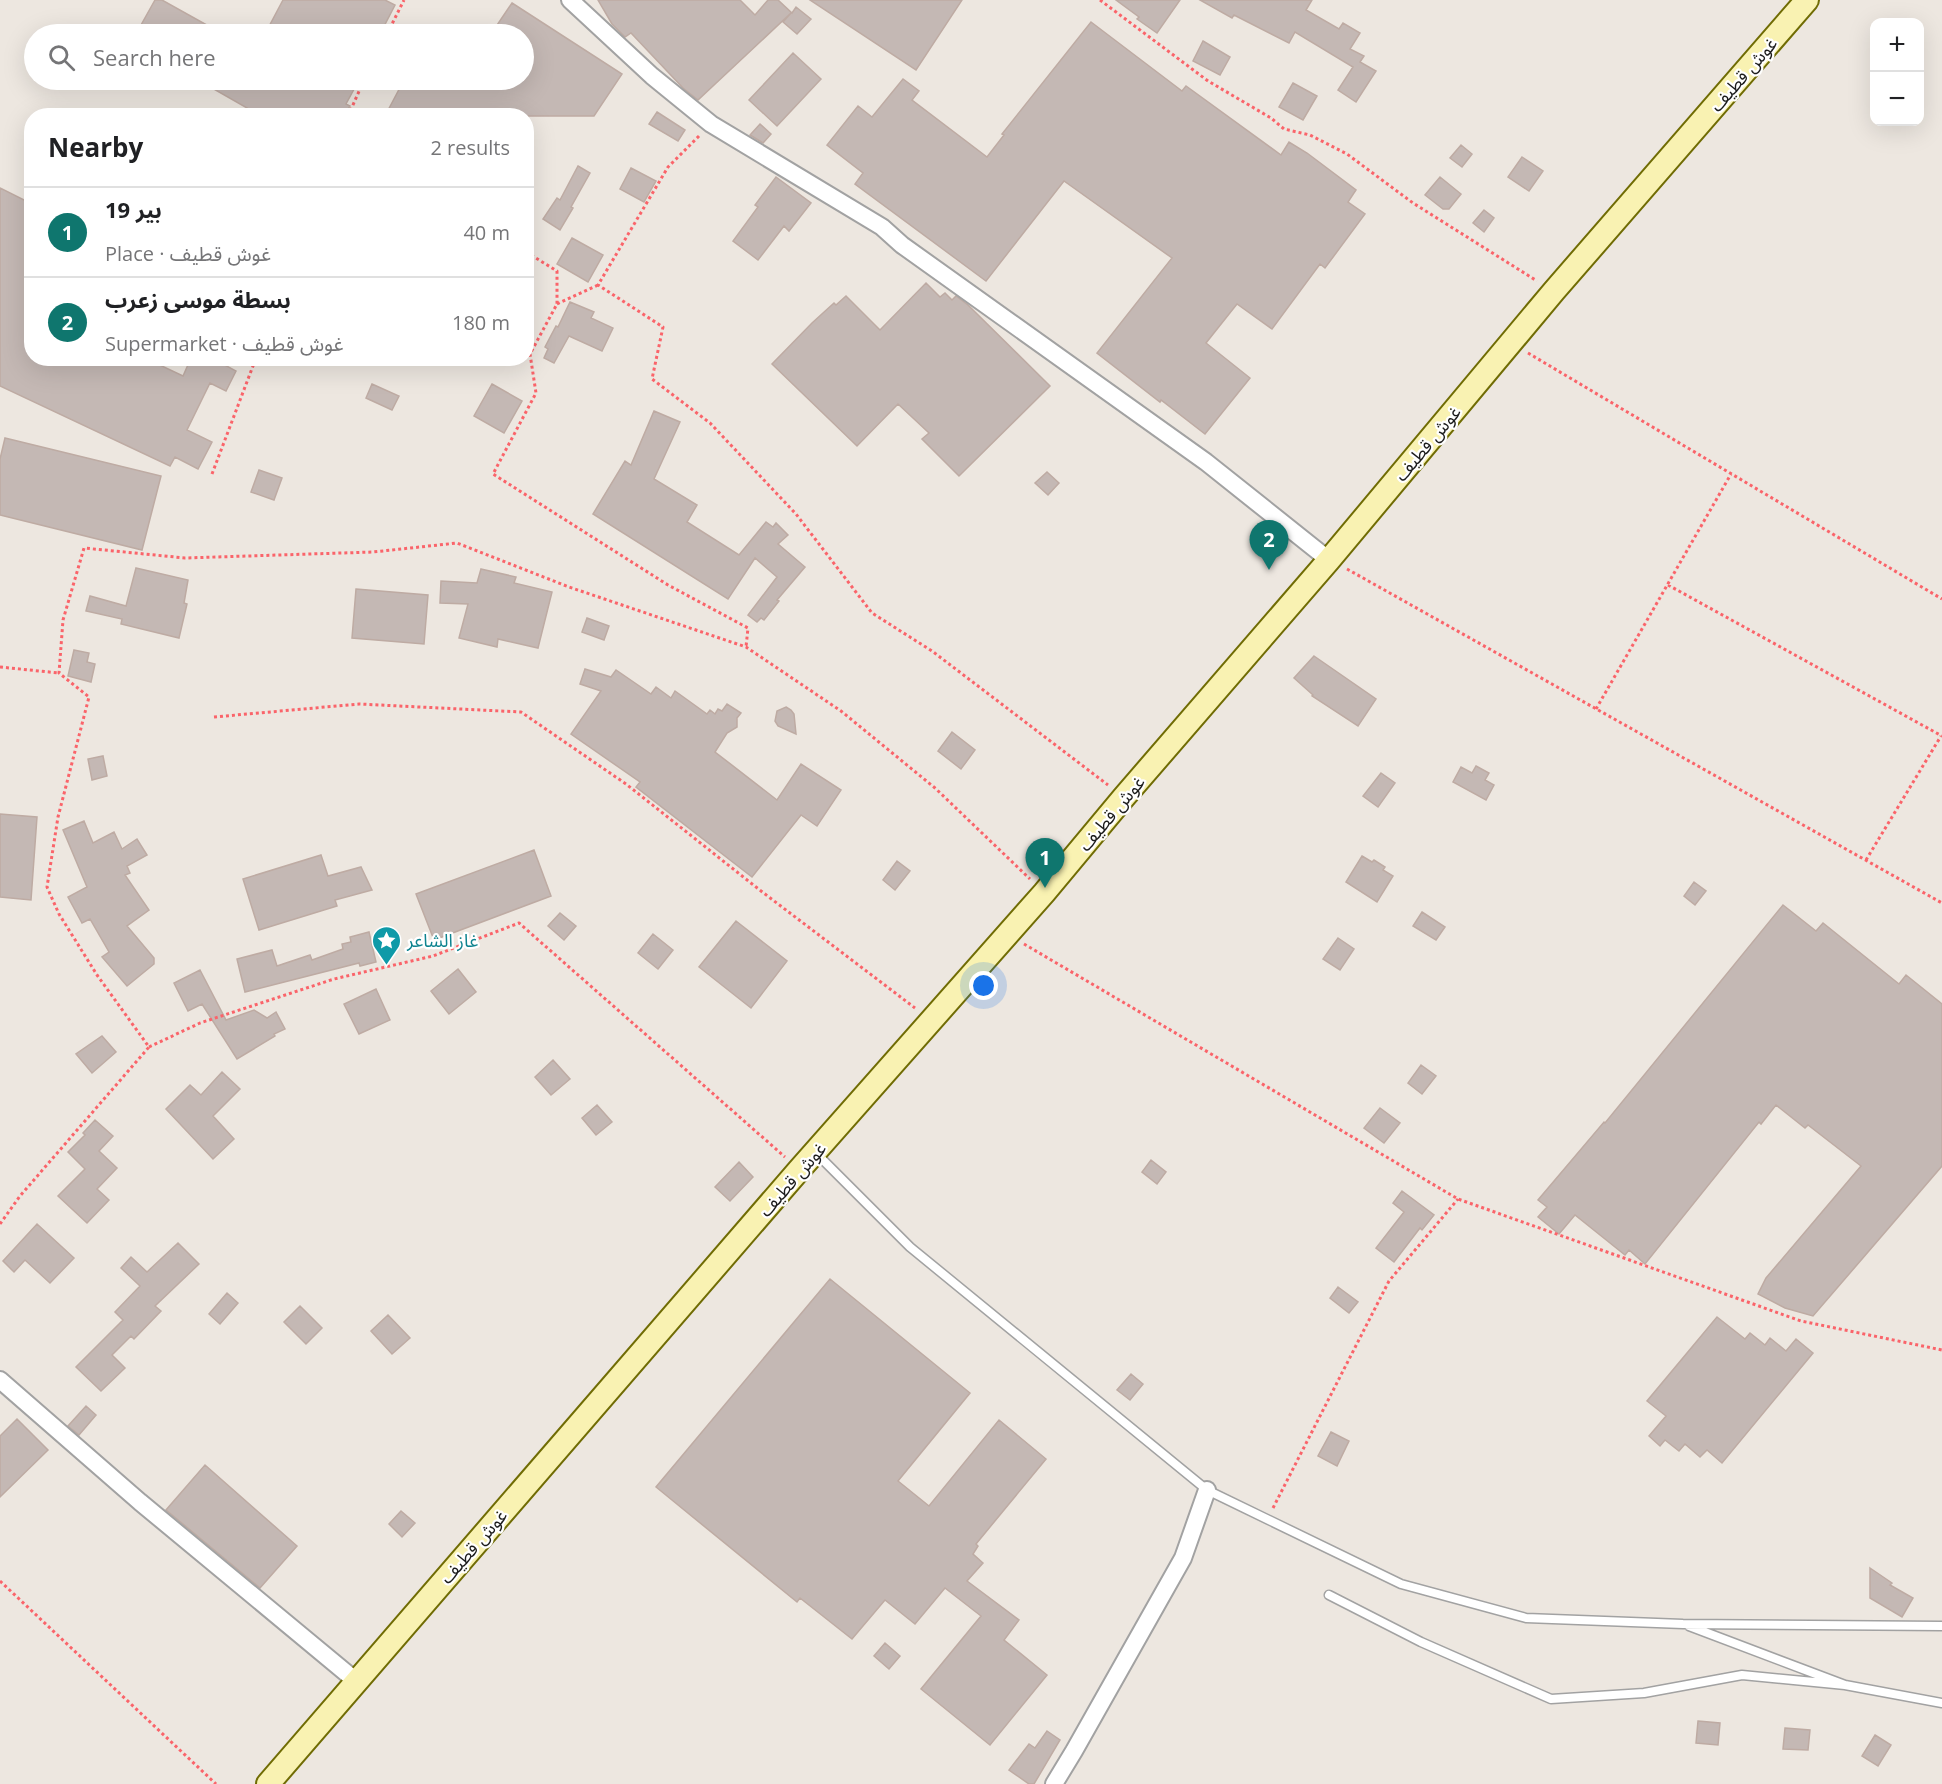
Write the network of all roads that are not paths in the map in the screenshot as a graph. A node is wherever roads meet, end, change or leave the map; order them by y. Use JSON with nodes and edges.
{"nodes":[{"id":1,"x":570,"y":0,"type":"edge"},
{"id":2,"x":1807,"y":0,"type":"edge"},
{"id":3,"x":1329,"y":560,"type":"junction"},
{"id":4,"x":815,"y":1152,"type":"junction"},
{"id":5,"x":0,"y":1380,"type":"edge"},
{"id":6,"x":1207,"y":1490,"type":"junction"},
{"id":7,"x":1329,"y":1595,"type":"dead end"},
{"id":8,"x":1683,"y":1624,"type":"junction"},
{"id":9,"x":1942,"y":1626,"type":"edge"},
{"id":10,"x":356,"y":1681,"type":"junction"},
{"id":11,"x":1845,"y":1685,"type":"junction"},
{"id":12,"x":1942,"y":1703,"type":"edge"},
{"id":13,"x":268,"y":1784,"type":"edge"},
{"id":14,"x":1054,"y":1784,"type":"edge"}],
"edges":[{"from":1,"to":3,"type":"street"},
{"from":2,"to":3,"type":"main road","name":"غوش قطيف"},
{"from":3,"to":4,"type":"main road","name":"غوش قطيف"},
{"from":4,"to":6,"type":"lane"},
{"from":4,"to":10,"type":"main road","name":"غوش قطيف"},
{"from":5,"to":10,"type":"street"},
{"from":6,"to":8,"type":"lane"},
{"from":6,"to":14,"type":"street"},
{"from":7,"to":11,"type":"lane"},
{"from":8,"to":9,"type":"lane"},
{"from":8,"to":11,"type":"lane"},
{"from":10,"to":13,"type":"main road","name":"غوش قطيف"},
{"from":11,"to":12,"type":"lane"}]}
